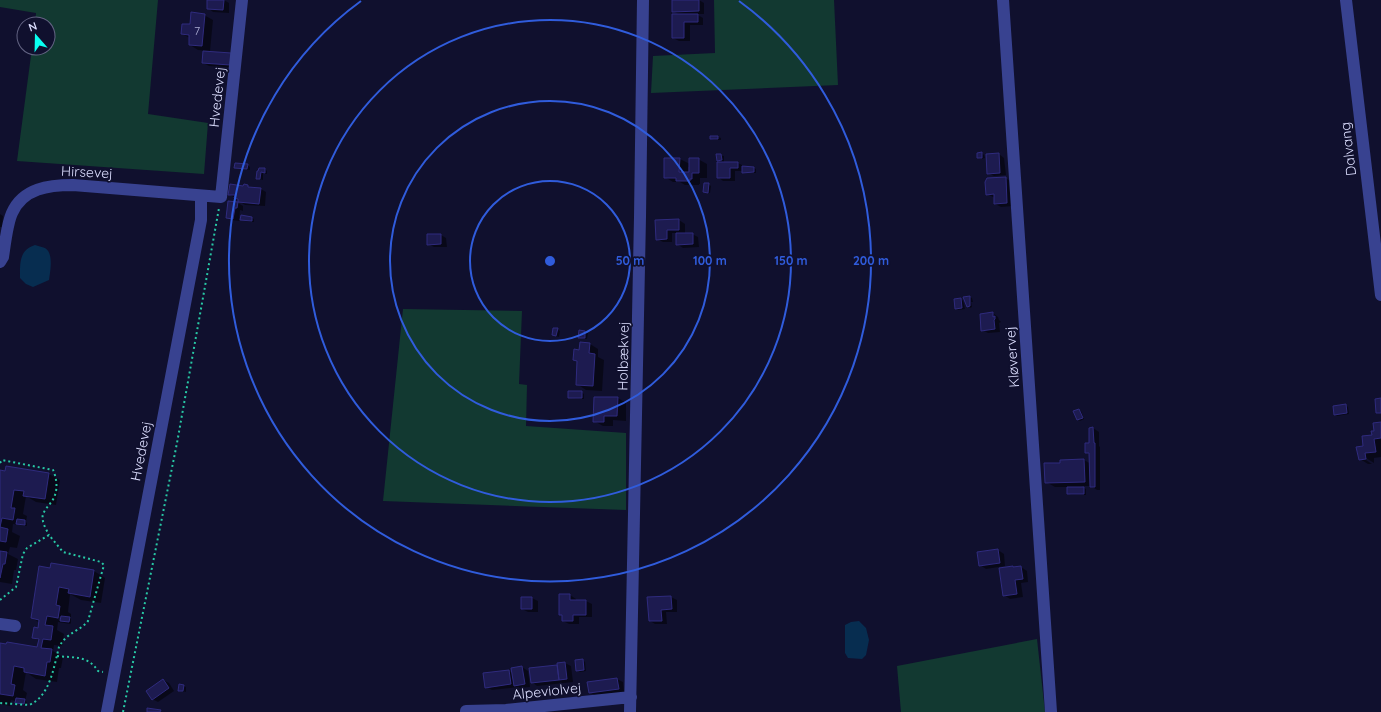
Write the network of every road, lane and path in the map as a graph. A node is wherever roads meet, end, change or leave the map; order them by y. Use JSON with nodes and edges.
{"nodes":[{"id":1,"x":242,"y":0,"type":"edge"},
{"id":2,"x":643,"y":0,"type":"edge"},
{"id":3,"x":1003,"y":0,"type":"edge"},
{"id":4,"x":1346,"y":0,"type":"edge"},
{"id":5,"x":201,"y":196,"type":"junction"},
{"id":6,"x":221,"y":197,"type":"junction"},
{"id":7,"x":0,"y":262,"type":"edge"},
{"id":8,"x":1381,"y":295,"type":"edge"},
{"id":9,"x":0,"y":462,"type":"edge"},
{"id":10,"x":49,"y":535,"type":"junction"},
{"id":11,"x":0,"y":600,"type":"edge"},
{"id":12,"x":0,"y":624,"type":"edge"},
{"id":13,"x":15,"y":626,"type":"dead end"},
{"id":14,"x":57,"y":656,"type":"junction"},
{"id":15,"x":98,"y":671,"type":"dead end"},
{"id":16,"x":631,"y":697,"type":"junction"},
{"id":17,"x":0,"y":703,"type":"edge"},
{"id":18,"x":466,"y":711,"type":"dead end"},
{"id":19,"x":107,"y":712,"type":"edge"},
{"id":20,"x":123,"y":712,"type":"edge"},
{"id":21,"x":630,"y":712,"type":"edge"},
{"id":22,"x":1051,"y":712,"type":"edge"}],
"edges":[{"from":1,"to":6,"type":"street","name":"Hvedevej"},
{"from":2,"to":16,"type":"street","name":"Holbækvej"},
{"from":3,"to":22,"type":"street","name":"Kløvervej"},
{"from":4,"to":8,"type":"street","name":"Dalvang"},
{"from":5,"to":6,"type":"street","name":"Hirsevej"},
{"from":5,"to":7,"type":"street","name":"Hirsevej"},
{"from":5,"to":19,"type":"street","name":"Hvedevej"},
{"from":6,"to":20,"type":"path"},
{"from":9,"to":10,"type":"path"},
{"from":10,"to":11,"type":"path"},
{"from":10,"to":14,"type":"path"},
{"from":12,"to":13,"type":"street"},
{"from":14,"to":15,"type":"path"},
{"from":14,"to":17,"type":"path"},
{"from":16,"to":18,"type":"street","name":"Alpeviolvej"},
{"from":16,"to":21,"type":"street","name":"Holbækvej"}]}
